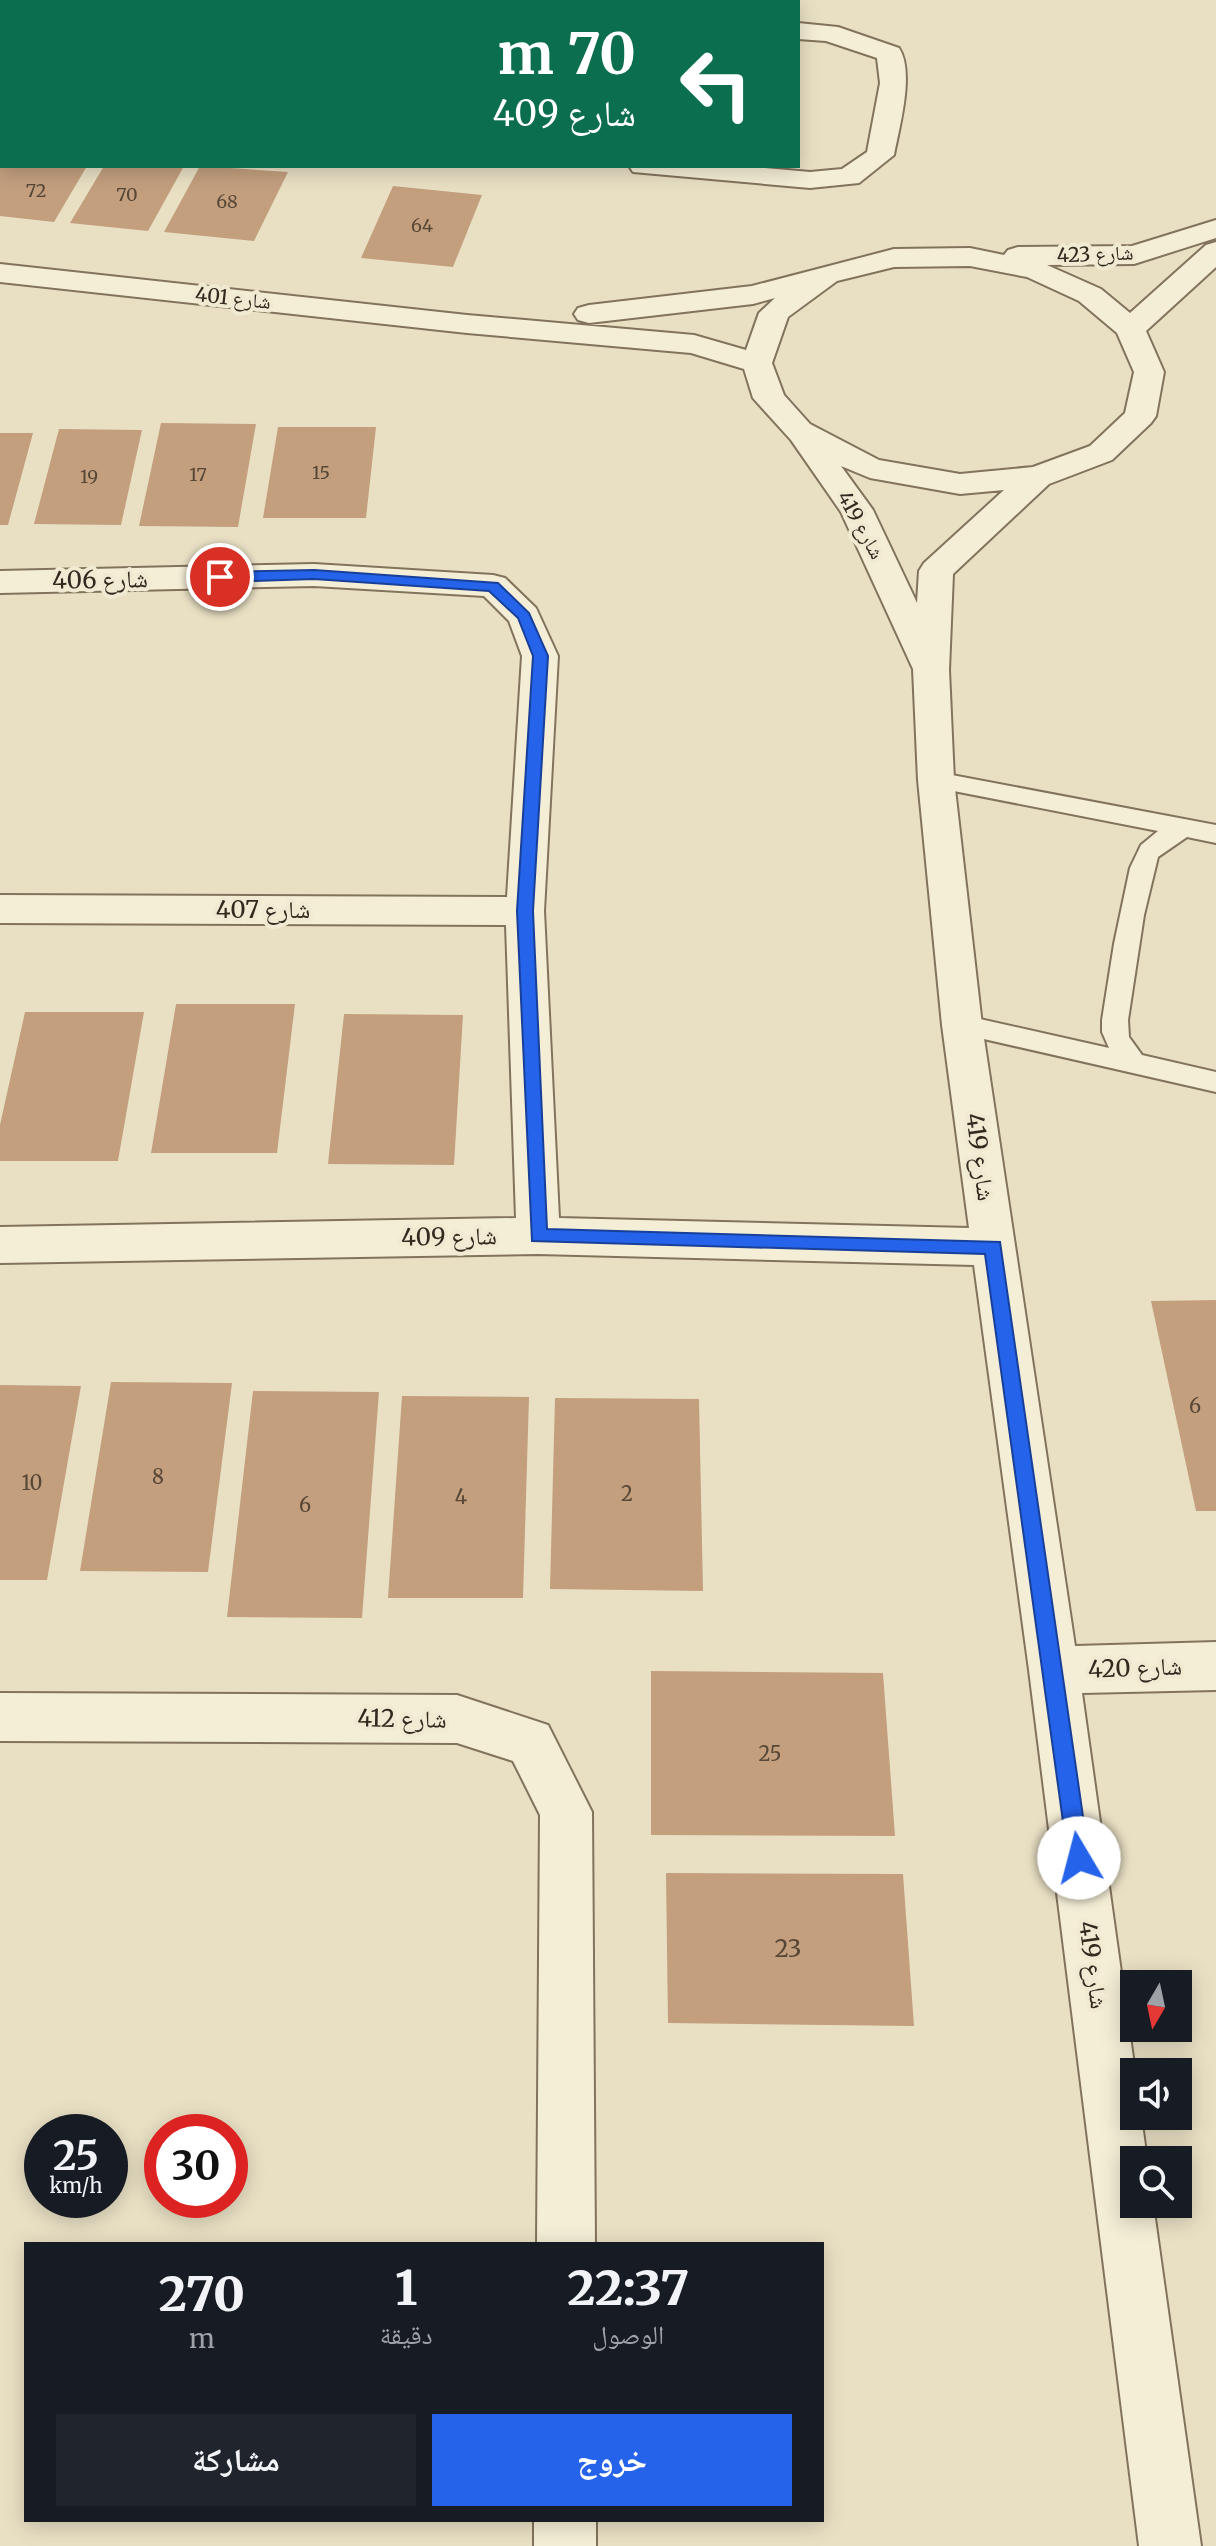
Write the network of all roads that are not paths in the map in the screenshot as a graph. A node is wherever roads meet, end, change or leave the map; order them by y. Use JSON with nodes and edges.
{"nodes":[{"id":1,"x":800,"y":31,"type":"edge"},
{"id":2,"x":667,"y":168,"type":"edge"},
{"id":3,"x":1216,"y":229,"type":"edge"},
{"id":4,"x":1216,"y":251,"type":"edge"},
{"id":5,"x":970,"y":257,"type":"junction"},
{"id":6,"x":0,"y":273,"type":"edge"},
{"id":7,"x":827,"y":275,"type":"junction"},
{"id":8,"x":467,"y":324,"type":"junction"},
{"id":9,"x":1130,"y":329,"type":"junction"},
{"id":10,"x":757,"y":363,"type":"junction"},
{"id":11,"x":799,"y":431,"type":"junction"},
{"id":12,"x":1038,"y":477,"type":"junction"},
{"id":13,"x":0,"y":582,"type":"edge"},
{"id":14,"x":931,"y":670,"type":"junction"},
{"id":15,"x":936,"y":780,"type":"junction"},
{"id":16,"x":1186,"y":828,"type":"junction"},
{"id":17,"x":1216,"y":834,"type":"edge"},
{"id":18,"x":0,"y":909,"type":"edge"},
{"id":19,"x":525,"y":911,"type":"junction"},
{"id":20,"x":962,"y":1025,"type":"junction"},
{"id":21,"x":1134,"y":1064,"type":"junction"},
{"id":22,"x":1216,"y":1082,"type":"edge"},
{"id":23,"x":538,"y":1236,"type":"junction"},
{"id":24,"x":0,"y":1245,"type":"edge"},
{"id":25,"x":993,"y":1247,"type":"junction"},
{"id":26,"x":1216,"y":1666,"type":"edge"},
{"id":27,"x":1054,"y":1670,"type":"junction"},
{"id":28,"x":0,"y":1717,"type":"edge"},
{"id":29,"x":566,"y":2242,"type":"edge"},
{"id":30,"x":565,"y":2522,"type":"edge"},
{"id":31,"x":565,"y":2546,"type":"edge"},
{"id":32,"x":1170,"y":2546,"type":"edge"}],
"edges":[{"from":1,"to":2,"type":"street"},
{"from":3,"to":5,"type":"street","name":"شارع 423"},
{"from":4,"to":9,"type":"street"},
{"from":5,"to":7,"type":"street","name":"شارع 401"},
{"from":5,"to":9,"type":"street"},
{"from":6,"to":8,"type":"street","name":"شارع 401"},
{"from":7,"to":8,"type":"street","name":"شارع 401"},
{"from":7,"to":10,"type":"street"},
{"from":8,"to":10,"type":"street","name":"شارع 401"},
{"from":9,"to":12,"type":"street"},
{"from":10,"to":11,"type":"street"},
{"from":11,"to":12,"type":"street"},
{"from":11,"to":14,"type":"street","name":"شارع 419"},
{"from":12,"to":14,"type":"street","name":"شارع 419"},
{"from":13,"to":19,"type":"street","name":"شارع 406"},
{"from":14,"to":15,"type":"street","name":"شارع 419"},
{"from":15,"to":16,"type":"lane"},
{"from":15,"to":20,"type":"street","name":"شارع 419"},
{"from":16,"to":17,"type":"lane"},
{"from":16,"to":21,"type":"lane"},
{"from":18,"to":19,"type":"street","name":"شارع 407"},
{"from":19,"to":23,"type":"street","name":"شارع 406"},
{"from":20,"to":21,"type":"lane"},
{"from":20,"to":25,"type":"street","name":"شارع 419"},
{"from":21,"to":22,"type":"lane"},
{"from":23,"to":24,"type":"street","name":"شارع 409"},
{"from":23,"to":25,"type":"street","name":"شارع 409"},
{"from":25,"to":27,"type":"street","name":"شارع 419"},
{"from":26,"to":27,"type":"street","name":"شارع 420"},
{"from":27,"to":32,"type":"street","name":"شارع 419"},
{"from":28,"to":29,"type":"street","name":"شارع 412"},
{"from":30,"to":31,"type":"street"}]}
